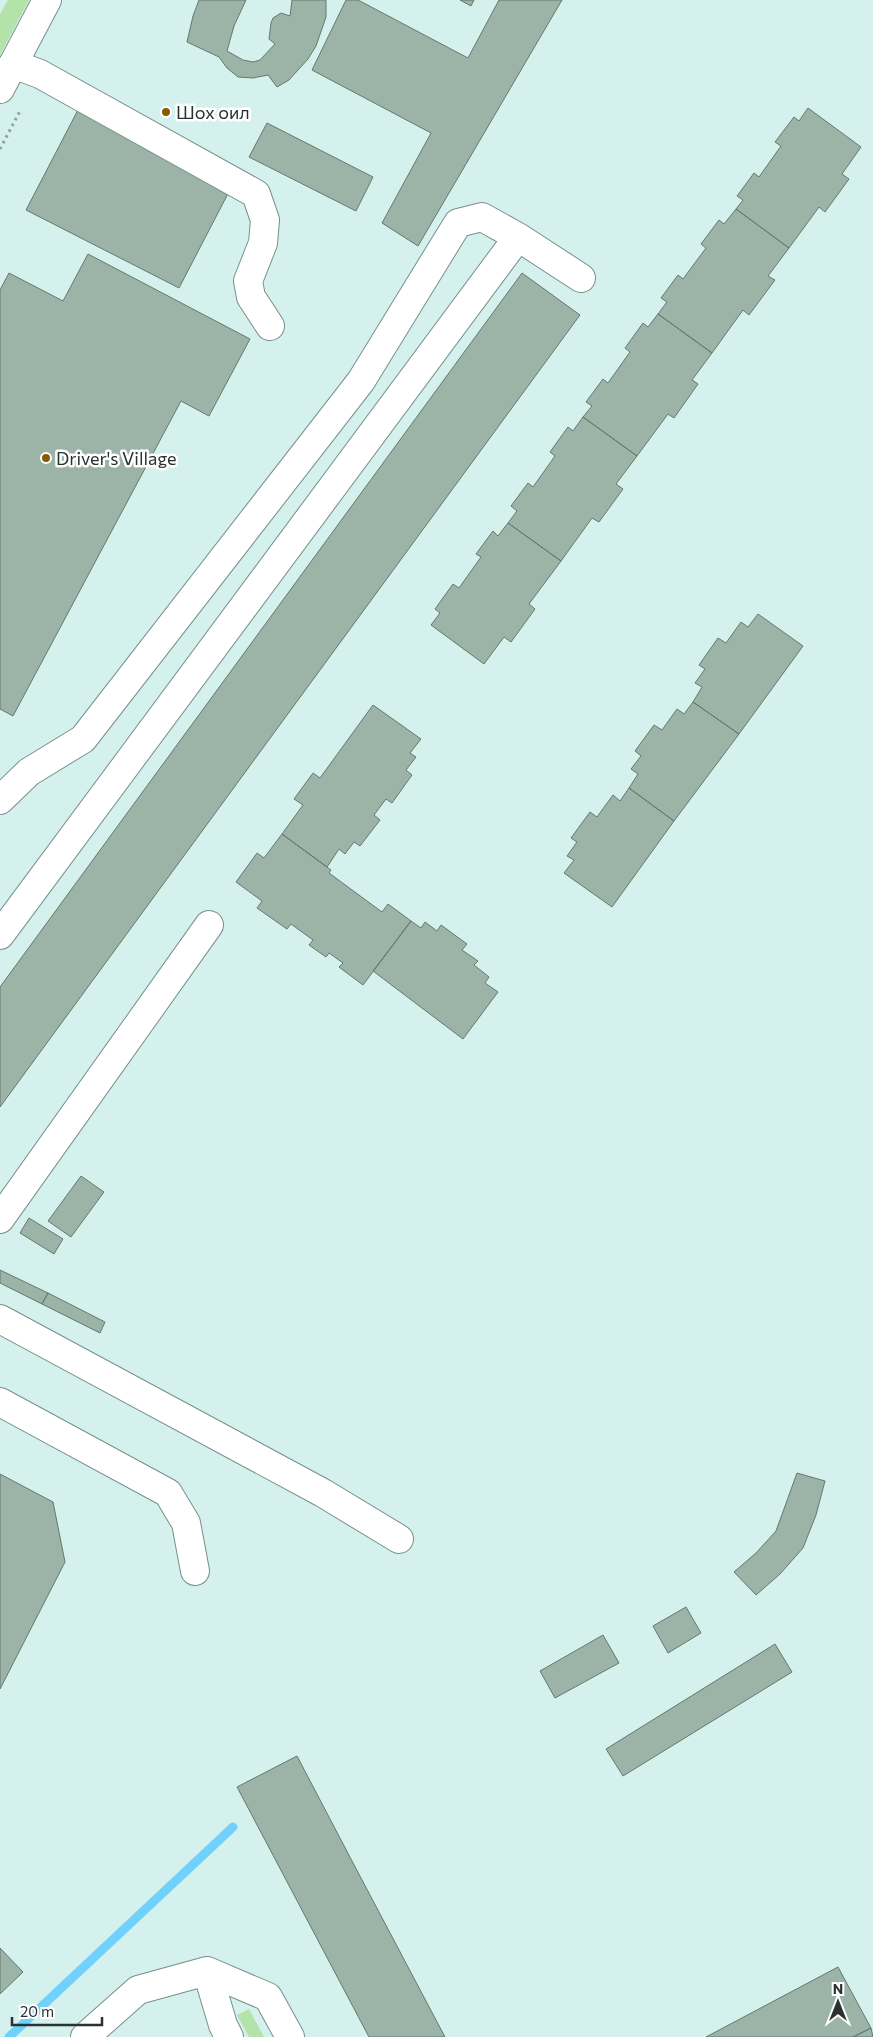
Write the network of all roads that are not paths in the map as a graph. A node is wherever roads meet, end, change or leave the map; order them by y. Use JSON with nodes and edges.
{"nodes":[{"id":1,"x":47,"y":0,"type":"edge"},
{"id":2,"x":14,"y":64,"type":"junction"},
{"id":3,"x":0,"y":89,"type":"edge"},
{"id":4,"x":518,"y":237,"type":"junction"},
{"id":5,"x":581,"y":278,"type":"dead end"},
{"id":6,"x":270,"y":326,"type":"dead end"},
{"id":7,"x":0,"y":800,"type":"edge"},
{"id":8,"x":209,"y":925,"type":"dead end"},
{"id":9,"x":0,"y":935,"type":"edge"},
{"id":10,"x":0,"y":1219,"type":"edge"},
{"id":11,"x":0,"y":1320,"type":"edge"},
{"id":12,"x":0,"y":1402,"type":"edge"},
{"id":13,"x":399,"y":1540,"type":"dead end"},
{"id":14,"x":195,"y":1571,"type":"dead end"},
{"id":15,"x":207,"y":1971,"type":"junction"},
{"id":16,"x":85,"y":2037,"type":"edge"},
{"id":17,"x":229,"y":2037,"type":"edge"},
{"id":18,"x":290,"y":2037,"type":"edge"}],
"edges":[{"from":1,"to":2,"type":"main road"},
{"from":2,"to":3,"type":"main road"},
{"from":2,"to":6,"type":"main road"},
{"from":4,"to":5,"type":"main road"},
{"from":4,"to":7,"type":"main road"},
{"from":4,"to":9,"type":"main road"},
{"from":8,"to":10,"type":"main road"},
{"from":11,"to":13,"type":"main road"},
{"from":12,"to":14,"type":"main road"},
{"from":15,"to":16,"type":"main road"},
{"from":15,"to":17,"type":"main road"},
{"from":15,"to":18,"type":"main road"}]}
